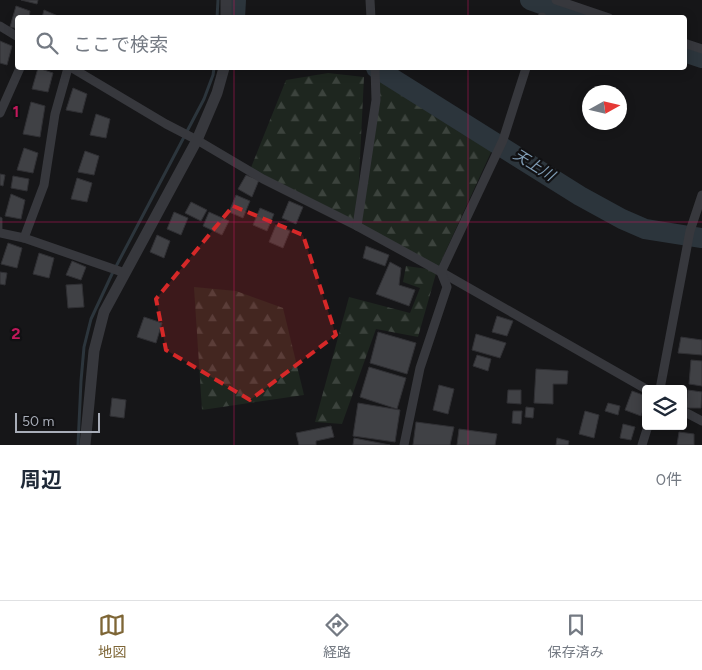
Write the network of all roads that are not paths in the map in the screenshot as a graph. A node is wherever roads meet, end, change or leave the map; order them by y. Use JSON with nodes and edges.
{"nodes":[{"id":1,"x":226,"y":0,"type":"edge"},
{"id":2,"x":370,"y":0,"type":"edge"},
{"id":3,"x":556,"y":0,"type":"edge"},
{"id":4,"x":226,"y":15,"type":"edge"},
{"id":5,"x":371,"y":15,"type":"edge"},
{"id":6,"x":600,"y":15,"type":"edge"},
{"id":7,"x":0,"y":26,"type":"edge"},
{"id":8,"x":15,"y":35,"type":"edge"},
{"id":9,"x":687,"y":44,"type":"edge"},
{"id":10,"x":702,"y":48,"type":"edge"},
{"id":11,"x":19,"y":70,"type":"edge"},
{"id":12,"x":69,"y":70,"type":"edge"},
{"id":13,"x":74,"y":70,"type":"edge"},
{"id":14,"x":223,"y":70,"type":"edge"},
{"id":15,"x":375,"y":70,"type":"edge"},
{"id":16,"x":525,"y":70,"type":"edge"},
{"id":17,"x":0,"y":113,"type":"edge"},
{"id":18,"x":190,"y":136,"type":"junction"},
{"id":19,"x":702,"y":196,"type":"edge"},
{"id":20,"x":357,"y":226,"type":"junction"},
{"id":21,"x":0,"y":233,"type":"edge"},
{"id":22,"x":24,"y":238,"type":"junction"},
{"id":23,"x":116,"y":271,"type":"junction"},
{"id":24,"x":441,"y":272,"type":"junction"},
{"id":25,"x":661,"y":385,"type":"edge"},
{"id":26,"x":642,"y":387,"type":"edge"},
{"id":27,"x":687,"y":413,"type":"edge"},
{"id":28,"x":702,"y":421,"type":"edge"},
{"id":29,"x":647,"y":430,"type":"edge"},
{"id":30,"x":85,"y":445,"type":"edge"},
{"id":31,"x":404,"y":445,"type":"edge"},
{"id":32,"x":642,"y":445,"type":"edge"}],
"edges":[{"from":1,"to":4,"type":"street"},
{"from":2,"to":5,"type":"street"},
{"from":3,"to":6,"type":"street"},
{"from":7,"to":8,"type":"street"},
{"from":9,"to":10,"type":"street"},
{"from":11,"to":17,"type":"street"},
{"from":12,"to":22,"type":"street"},
{"from":13,"to":18,"type":"street"},
{"from":14,"to":18,"type":"street"},
{"from":15,"to":20,"type":"street"},
{"from":16,"to":24,"type":"street"},
{"from":18,"to":20,"type":"street"},
{"from":18,"to":23,"type":"street"},
{"from":19,"to":25,"type":"street"},
{"from":20,"to":24,"type":"street"},
{"from":21,"to":22,"type":"street"},
{"from":22,"to":23,"type":"street"},
{"from":23,"to":30,"type":"street"},
{"from":24,"to":26,"type":"street"},
{"from":24,"to":31,"type":"street"},
{"from":27,"to":28,"type":"street"},
{"from":29,"to":32,"type":"street"}]}
